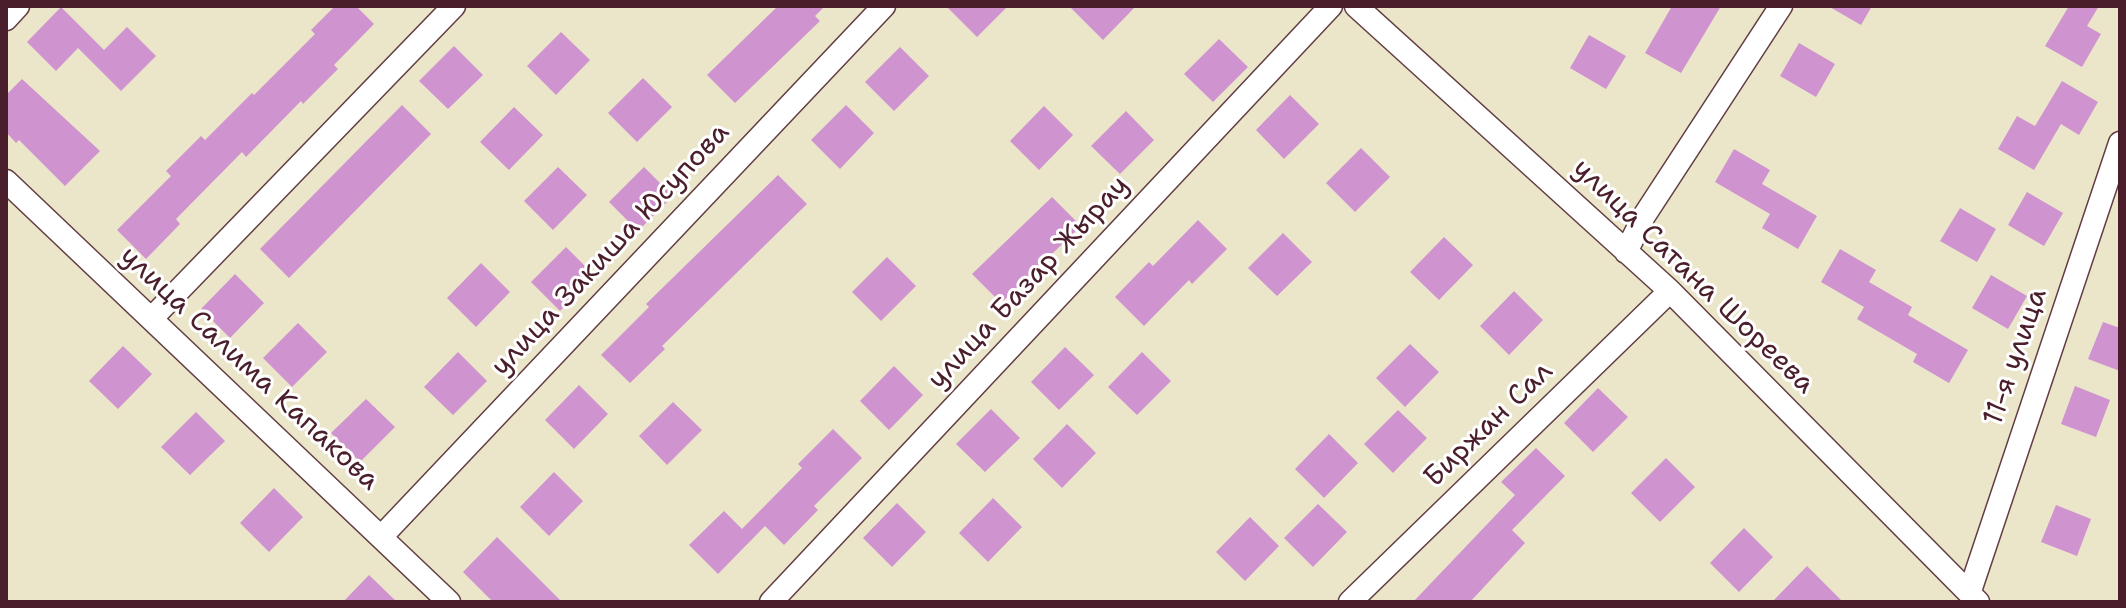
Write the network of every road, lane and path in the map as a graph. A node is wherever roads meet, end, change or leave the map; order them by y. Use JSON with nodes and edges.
{"nodes":[{"id":1,"x":18,"y":6,"type":"edge"},
{"id":2,"x":454,"y":6,"type":"edge"},
{"id":3,"x":884,"y":6,"type":"edge"},
{"id":4,"x":1331,"y":6,"type":"edge"},
{"id":5,"x":1781,"y":6,"type":"edge"},
{"id":6,"x":1364,"y":8,"type":"edge"},
{"id":7,"x":6,"y":19,"type":"edge"},
{"id":8,"x":2120,"y":143,"type":"edge"},
{"id":9,"x":6,"y":181,"type":"edge"},
{"id":10,"x":1626,"y":252,"type":"junction"},
{"id":11,"x":1670,"y":291,"type":"junction"},
{"id":12,"x":152,"y":318,"type":"junction"},
{"id":13,"x":382,"y":536,"type":"junction"},
{"id":14,"x":1974,"y":596,"type":"edge"},
{"id":15,"x":449,"y":602,"type":"edge"},
{"id":16,"x":771,"y":602,"type":"edge"},
{"id":17,"x":1350,"y":602,"type":"edge"}],
"edges":[{"from":1,"to":7,"type":"street"},
{"from":2,"to":12,"type":"street"},
{"from":3,"to":13,"type":"street","name":"улица Закиша Юсупова"},
{"from":4,"to":16,"type":"street","name":"улица Базар Жырау"},
{"from":5,"to":10,"type":"street"},
{"from":6,"to":10,"type":"street","name":"улица Сатана Шореева"},
{"from":8,"to":14,"type":"street","name":"11-я улица"},
{"from":9,"to":12,"type":"street","name":"улица Салима Капакова"},
{"from":10,"to":11,"type":"street","name":"улица Сатана Шореева"},
{"from":11,"to":14,"type":"street","name":"улица Сатана Шореева"},
{"from":11,"to":17,"type":"street","name":"Биржан Сал"},
{"from":12,"to":13,"type":"street","name":"улица Салима Капакова"},
{"from":13,"to":15,"type":"street","name":"улица Салима Капакова"}]}
